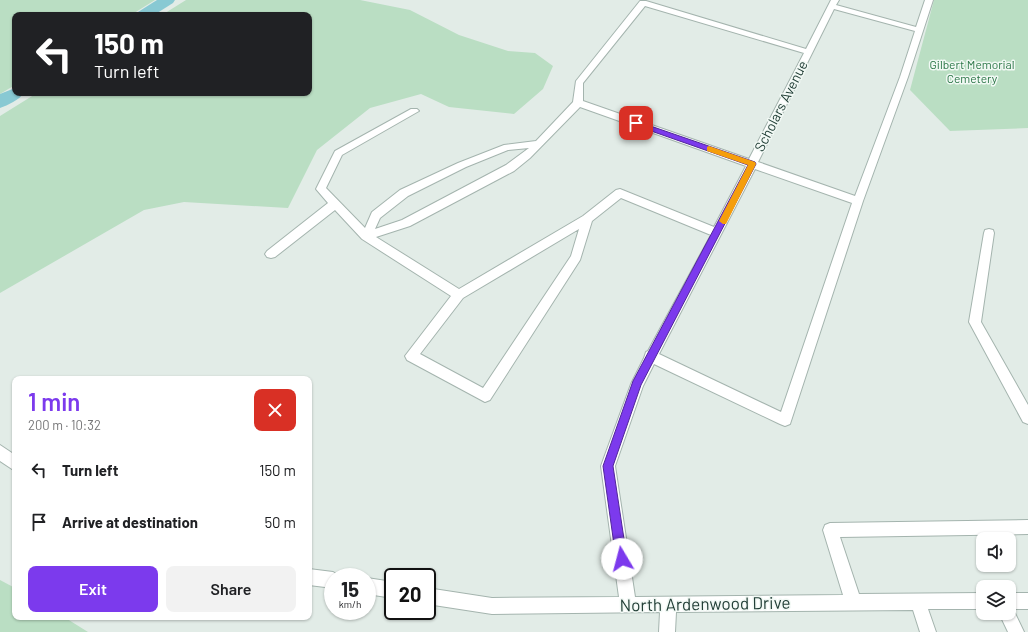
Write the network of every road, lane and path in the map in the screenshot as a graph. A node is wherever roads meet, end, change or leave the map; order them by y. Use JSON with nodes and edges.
{"nodes":[{"id":1,"x":823,"y":0,"type":"edge"},
{"id":2,"x":929,"y":0,"type":"edge"},
{"id":3,"x":644,"y":1,"type":"edge"},
{"id":4,"x":833,"y":3,"type":"edge"},
{"id":5,"x":919,"y":30,"type":"junction"},
{"id":6,"x":808,"y":52,"type":"junction"},
{"id":7,"x":578,"y":103,"type":"junction"},
{"id":8,"x":414,"y":111,"type":"dead end"},
{"id":9,"x":538,"y":144,"type":"junction"},
{"id":10,"x":752,"y":164,"type":"junction"},
{"id":11,"x":858,"y":201,"type":"junction"},
{"id":12,"x":335,"y":204,"type":"junction"},
{"id":13,"x":587,"y":219,"type":"junction"},
{"id":14,"x":717,"y":233,"type":"junction"},
{"id":15,"x":989,"y":233,"type":"dead end"},
{"id":16,"x":366,"y":236,"type":"junction"},
{"id":17,"x":271,"y":254,"type":"dead end"},
{"id":18,"x":458,"y":295,"type":"junction"},
{"id":19,"x":650,"y":356,"type":"junction"},
{"id":20,"x":1028,"y":418,"type":"edge"},
{"id":21,"x":0,"y":452,"type":"edge"},
{"id":22,"x":12,"y":462,"type":"edge"},
{"id":23,"x":1028,"y":527,"type":"edge"},
{"id":24,"x":312,"y":577,"type":"edge"},
{"id":25,"x":324,"y":579,"type":"edge"},
{"id":26,"x":436,"y":597,"type":"edge"},
{"id":27,"x":976,"y":601,"type":"edge"},
{"id":28,"x":1016,"y":601,"type":"edge"},
{"id":29,"x":1028,"y":601,"type":"edge"},
{"id":30,"x":854,"y":602,"type":"junction"},
{"id":31,"x":918,"y":602,"type":"junction"},
{"id":32,"x":669,"y":604,"type":"junction"},
{"id":33,"x":628,"y":605,"type":"junction"},
{"id":34,"x":1010,"y":620,"type":"edge"},
{"id":35,"x":667,"y":632,"type":"edge"},
{"id":36,"x":928,"y":632,"type":"edge"},
{"id":37,"x":1016,"y":632,"type":"edge"}],
"edges":[{"from":1,"to":4,"type":"street"},
{"from":2,"to":5,"type":"street"},
{"from":3,"to":6,"type":"street"},
{"from":3,"to":7,"type":"street"},
{"from":4,"to":5,"type":"street"},
{"from":4,"to":6,"type":"street","name":"Scholars Avenue"},
{"from":5,"to":11,"type":"street"},
{"from":6,"to":10,"type":"street","name":"Scholars Avenue"},
{"from":7,"to":9,"type":"street"},
{"from":7,"to":10,"type":"street"},
{"from":8,"to":12,"type":"street"},
{"from":9,"to":16,"type":"street"},
{"from":9,"to":16,"type":"street"},
{"from":10,"to":11,"type":"street"},
{"from":10,"to":14,"type":"street","name":"Scholars Avenue"},
{"from":11,"to":19,"type":"street"},
{"from":12,"to":16,"type":"street"},
{"from":12,"to":17,"type":"street"},
{"from":13,"to":14,"type":"street"},
{"from":13,"to":18,"type":"street"},
{"from":13,"to":18,"type":"street"},
{"from":14,"to":19,"type":"street","name":"Scholars Avenue"},
{"from":15,"to":20,"type":"street"},
{"from":16,"to":18,"type":"street"},
{"from":19,"to":33,"type":"street","name":"Scholars Avenue"},
{"from":21,"to":22,"type":"street"},
{"from":23,"to":30,"type":"street"},
{"from":24,"to":25,"type":"street"},
{"from":26,"to":33,"type":"street","name":"North Ardenwood Drive"},
{"from":27,"to":31,"type":"street","name":"North Ardenwood Drive"},
{"from":28,"to":29,"type":"street"},
{"from":30,"to":31,"type":"street","name":"North Ardenwood Drive"},
{"from":30,"to":32,"type":"street","name":"North Ardenwood Drive"},
{"from":31,"to":36,"type":"street"},
{"from":32,"to":33,"type":"street","name":"North Ardenwood Drive"},
{"from":32,"to":35,"type":"street"},
{"from":34,"to":37,"type":"street"}]}
